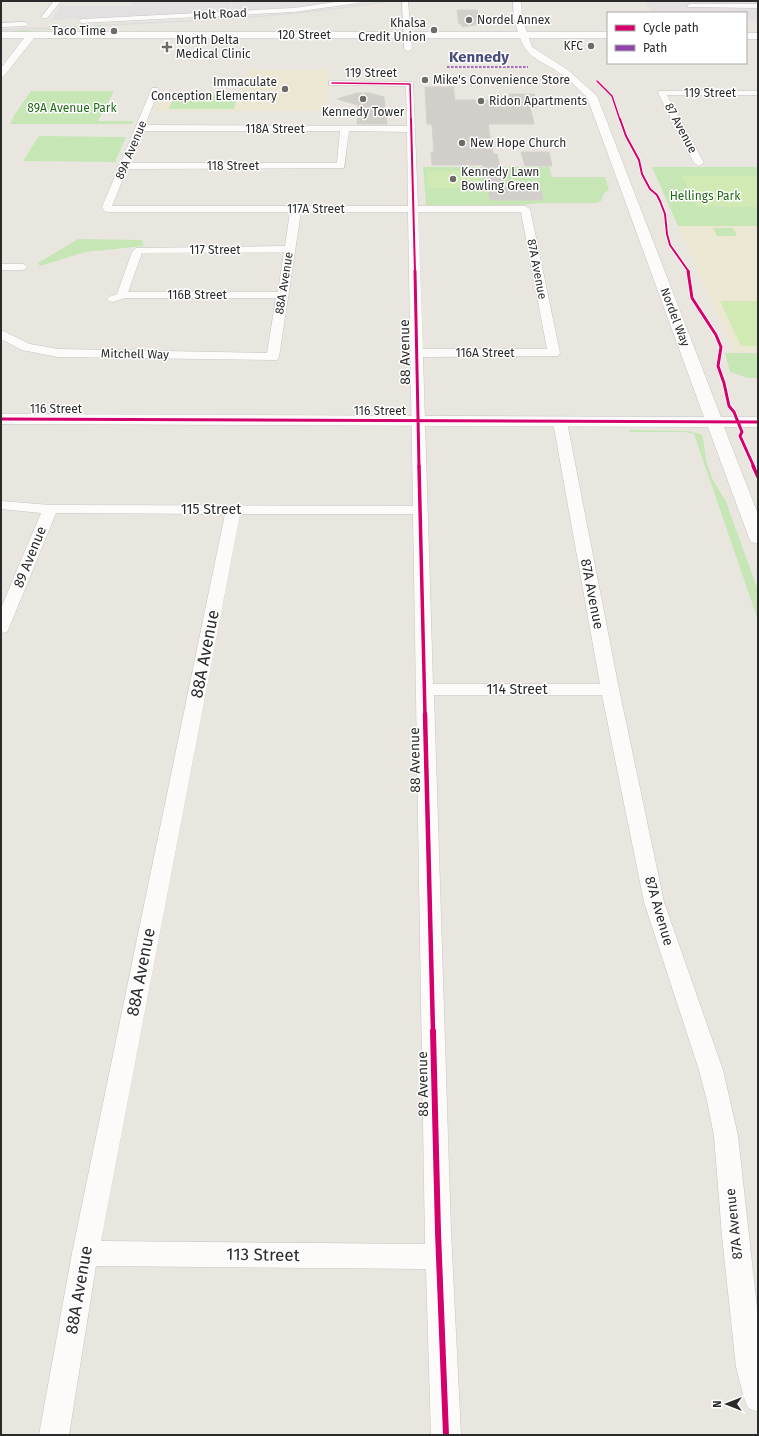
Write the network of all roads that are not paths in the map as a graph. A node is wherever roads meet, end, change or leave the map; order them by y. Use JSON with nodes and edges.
{"nodes":[{"id":1,"x":58,"y":1,"type":"edge"},
{"id":2,"x":358,"y":1,"type":"edge"},
{"id":3,"x":405,"y":1,"type":"edge"},
{"id":4,"x":517,"y":1,"type":"edge"},
{"id":5,"x":756,"y":5,"type":"edge"},
{"id":6,"x":690,"y":6,"type":"dead end"},
{"id":7,"x":46,"y":17,"type":"dead end"},
{"id":8,"x":82,"y":21,"type":"dead end"},
{"id":9,"x":24,"y":24,"type":"dead end"},
{"id":10,"x":533,"y":24,"type":"dead end"},
{"id":11,"x":1,"y":25,"type":"edge"},
{"id":12,"x":269,"y":35,"type":"junction"},
{"id":13,"x":1,"y":36,"type":"edge"},
{"id":14,"x":30,"y":36,"type":"junction"},
{"id":15,"x":408,"y":37,"type":"junction"},
{"id":16,"x":523,"y":37,"type":"junction"},
{"id":17,"x":607,"y":37,"type":"edge"},
{"id":18,"x":747,"y":37,"type":"edge"},
{"id":19,"x":758,"y":37,"type":"edge"},
{"id":20,"x":212,"y":38,"type":"junction"},
{"id":21,"x":539,"y":41,"type":"junction"},
{"id":22,"x":408,"y":49,"type":"dead end"},
{"id":23,"x":1,"y":74,"type":"edge"},
{"id":24,"x":332,"y":83,"type":"dead end"},
{"id":25,"x":410,"y":84,"type":"joint"},
{"id":26,"x":155,"y":90,"type":"dead end"},
{"id":27,"x":662,"y":93,"type":"joint"},
{"id":28,"x":748,"y":93,"type":"junction"},
{"id":29,"x":758,"y":93,"type":"edge"},
{"id":30,"x":592,"y":96,"type":"junction"},
{"id":31,"x":755,"y":102,"type":"dead end"},
{"id":32,"x":140,"y":128,"type":"junction"},
{"id":33,"x":345,"y":129,"type":"junction"},
{"id":34,"x":411,"y":129,"type":"junction"},
{"id":35,"x":700,"y":163,"type":"dead end"},
{"id":36,"x":124,"y":166,"type":"junction"},
{"id":37,"x":108,"y":209,"type":"joint"},
{"id":38,"x":296,"y":209,"type":"junction"},
{"id":39,"x":525,"y":209,"type":"joint"},
{"id":40,"x":413,"y":210,"type":"junction"},
{"id":41,"x":290,"y":249,"type":"junction"},
{"id":42,"x":1,"y":267,"type":"edge"},
{"id":43,"x":23,"y":268,"type":"dead end"},
{"id":44,"x":283,"y":295,"type":"junction"},
{"id":45,"x":118,"y":297,"type":"joint"},
{"id":46,"x":2,"y":336,"type":"edge"},
{"id":47,"x":417,"y":353,"type":"junction"},
{"id":48,"x":554,"y":353,"type":"joint"},
{"id":49,"x":273,"y":357,"type":"joint"},
{"id":50,"x":1,"y":419,"type":"edge"},
{"id":51,"x":418,"y":421,"type":"junction"},
{"id":52,"x":560,"y":422,"type":"junction"},
{"id":53,"x":716,"y":422,"type":"junction"},
{"id":54,"x":758,"y":422,"type":"edge"},
{"id":55,"x":1,"y":505,"type":"edge"},
{"id":56,"x":50,"y":508,"type":"junction"},
{"id":57,"x":233,"y":510,"type":"junction"},
{"id":58,"x":421,"y":510,"type":"junction"},
{"id":59,"x":758,"y":538,"type":"edge"},
{"id":60,"x":1,"y":628,"type":"edge"},
{"id":61,"x":610,"y":689,"type":"junction"},
{"id":62,"x":424,"y":690,"type":"junction"},
{"id":63,"x":85,"y":1253,"type":"junction"},
{"id":64,"x":440,"y":1257,"type":"junction"},
{"id":65,"x":758,"y":1398,"type":"edge"},
{"id":66,"x":54,"y":1435,"type":"edge"},
{"id":67,"x":446,"y":1435,"type":"edge"}],
"edges":[{"from":1,"to":7,"type":"street"},
{"from":2,"to":8,"type":"street","name":"Holt Road"},
{"from":3,"to":15,"type":"street"},
{"from":4,"to":16,"type":"main road"},
{"from":5,"to":6,"type":"street"},
{"from":9,"to":11,"type":"street"},
{"from":10,"to":21,"type":"main road"},
{"from":12,"to":14,"type":"main road","name":"120 Street"},
{"from":12,"to":15,"type":"main road","name":"120 Street"},
{"from":12,"to":20,"type":"main road"},
{"from":13,"to":14,"type":"main road","name":"120 Street"},
{"from":14,"to":20,"type":"main road","name":"120 Street"},
{"from":14,"to":23,"type":"main road"},
{"from":15,"to":16,"type":"main road","name":"120 Street"},
{"from":15,"to":20,"type":"main road","name":"120 Street"},
{"from":15,"to":22,"type":"street"},
{"from":16,"to":21,"type":"main road","name":"120 Street"},
{"from":16,"to":30,"type":"main road"},
{"from":17,"to":21,"type":"main road","name":"120 Street"},
{"from":18,"to":19,"type":"main road"},
{"from":21,"to":30,"type":"main road","name":"Nordel Way"},
{"from":24,"to":25,"type":"street","name":"119 Street"},
{"from":25,"to":34,"type":"street","name":"88 Avenue"},
{"from":26,"to":32,"type":"street","name":"89A Avenue"},
{"from":27,"to":28,"type":"street","name":"119 Street"},
{"from":27,"to":35,"type":"street","name":"87 Avenue"},
{"from":28,"to":29,"type":"street","name":"119 Street"},
{"from":28,"to":31,"type":"street"},
{"from":30,"to":53,"type":"main road","name":"Nordel Way"},
{"from":32,"to":33,"type":"street","name":"118A Street"},
{"from":32,"to":36,"type":"street","name":"89A Avenue"},
{"from":33,"to":34,"type":"street","name":"118A Street"},
{"from":33,"to":36,"type":"street","name":"118 Street"},
{"from":34,"to":40,"type":"street","name":"88 Avenue"},
{"from":36,"to":37,"type":"street","name":"89A Avenue"},
{"from":37,"to":38,"type":"street","name":"117A Street"},
{"from":38,"to":40,"type":"street","name":"117A Street"},
{"from":38,"to":41,"type":"street","name":"88A Avenue"},
{"from":39,"to":40,"type":"street","name":"117A Street"},
{"from":39,"to":48,"type":"street","name":"87A Avenue"},
{"from":40,"to":47,"type":"street","name":"88 Avenue"},
{"from":41,"to":44,"type":"street","name":"88A Avenue"},
{"from":41,"to":45,"type":"street","name":"117 Street"},
{"from":42,"to":43,"type":"street"},
{"from":44,"to":45,"type":"street","name":"116B Street"},
{"from":44,"to":49,"type":"street","name":"88A Avenue"},
{"from":46,"to":49,"type":"street","name":"Mitchell Way"},
{"from":47,"to":48,"type":"street","name":"116A Street"},
{"from":47,"to":51,"type":"street","name":"88 Avenue"},
{"from":50,"to":51,"type":"main road","name":"116 Street"},
{"from":51,"to":52,"type":"main road","name":"116 Street"},
{"from":51,"to":58,"type":"street","name":"88 Avenue"},
{"from":52,"to":53,"type":"main road","name":"116 Street"},
{"from":52,"to":61,"type":"street","name":"87A Avenue"},
{"from":53,"to":54,"type":"main road","name":"116 Street"},
{"from":53,"to":59,"type":"main road","name":"Nordel Way"},
{"from":55,"to":56,"type":"street","name":"115 Street"},
{"from":56,"to":57,"type":"street","name":"115 Street"},
{"from":56,"to":60,"type":"street","name":"89 Avenue"},
{"from":57,"to":58,"type":"street","name":"115 Street"},
{"from":57,"to":63,"type":"street","name":"88A Avenue"},
{"from":58,"to":62,"type":"street","name":"88 Avenue"},
{"from":61,"to":62,"type":"street","name":"114 Street"},
{"from":61,"to":65,"type":"street","name":"87A Avenue"},
{"from":62,"to":64,"type":"street","name":"88 Avenue"},
{"from":63,"to":64,"type":"street","name":"113 Street"},
{"from":63,"to":66,"type":"street","name":"88A Avenue"},
{"from":64,"to":67,"type":"street","name":"88 Avenue"}]}
